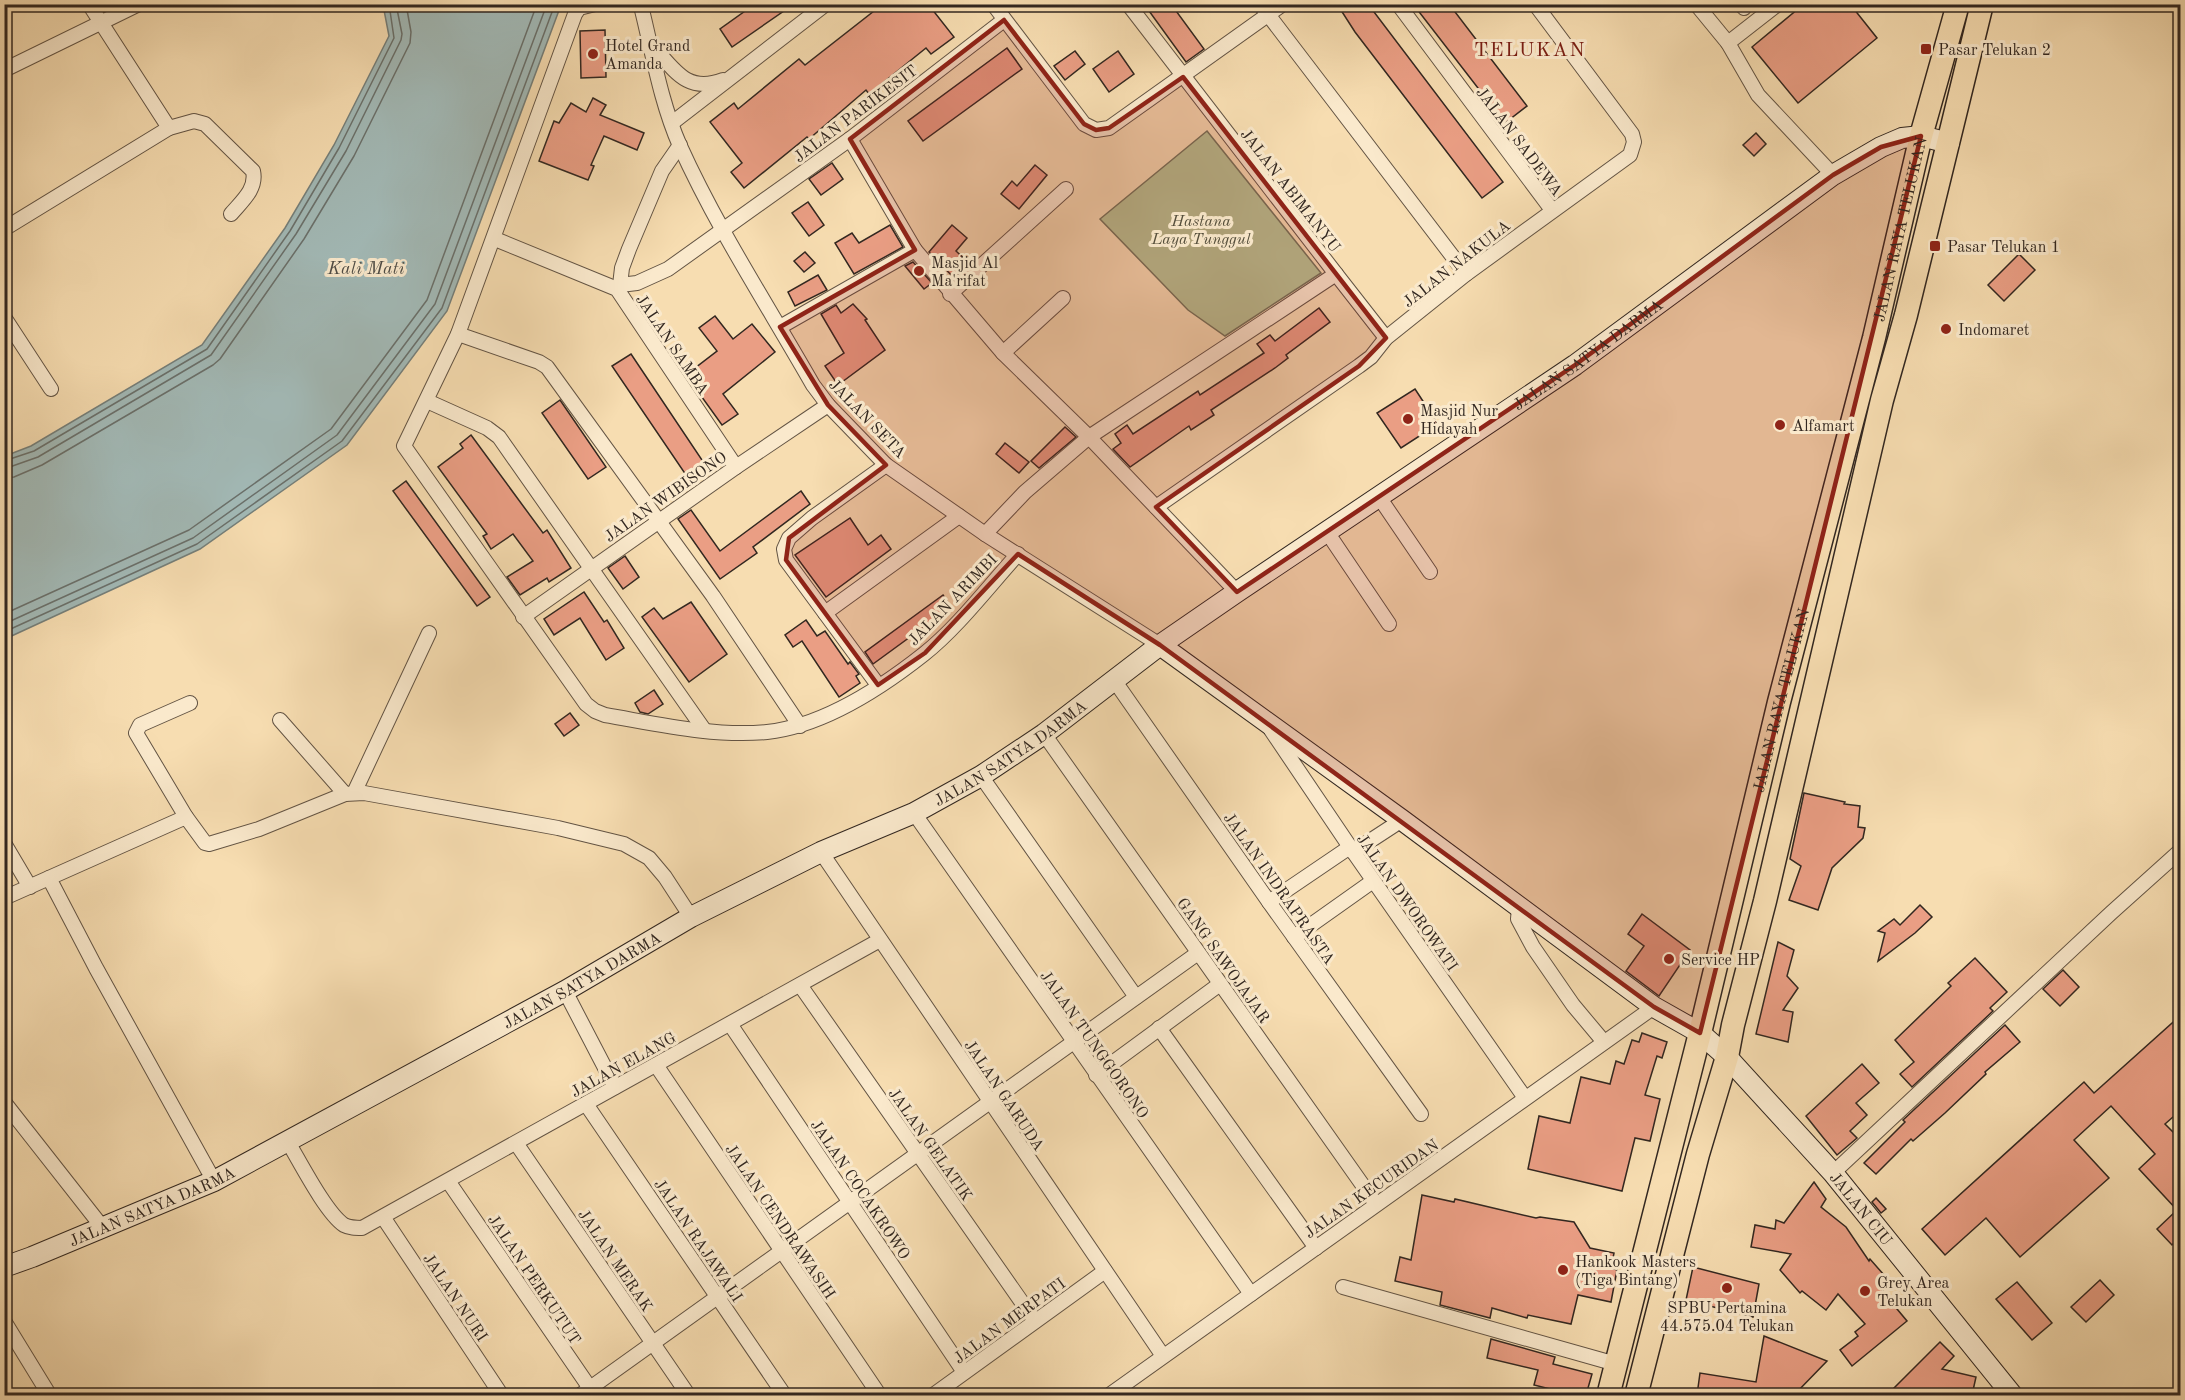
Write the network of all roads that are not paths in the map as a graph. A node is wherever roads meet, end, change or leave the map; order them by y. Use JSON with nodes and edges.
{"nodes":[{"id":1,"x":89,"y":4,"type":"edge"},
{"id":2,"x":139,"y":4,"type":"edge"},
{"id":3,"x":595,"y":4,"type":"edge"},
{"id":4,"x":639,"y":4,"type":"edge"},
{"id":5,"x":826,"y":4,"type":"edge"},
{"id":6,"x":993,"y":4,"type":"edge"},
{"id":7,"x":1128,"y":4,"type":"edge"},
{"id":8,"x":1283,"y":4,"type":"edge"},
{"id":9,"x":1398,"y":4,"type":"edge"},
{"id":10,"x":1535,"y":4,"type":"edge"},
{"id":11,"x":1696,"y":4,"type":"edge"},
{"id":12,"x":1778,"y":4,"type":"edge"},
{"id":13,"x":1958,"y":4,"type":"edge"},
{"id":14,"x":1982,"y":4,"type":"edge"},
{"id":15,"x":1264,"y":10,"type":"edge"},
{"id":16,"x":1004,"y":20,"type":"junction"},
{"id":17,"x":101,"y":22,"type":"junction"},
{"id":18,"x":650,"y":43,"type":"junction"},
{"id":19,"x":1728,"y":43,"type":"junction"},
{"id":20,"x":4,"y":70,"type":"edge"},
{"id":21,"x":733,"y":77,"type":"junction"},
{"id":22,"x":1183,"y":77,"type":"junction"},
{"id":23,"x":672,"y":123,"type":"junction"},
{"id":24,"x":169,"y":128,"type":"junction"},
{"id":25,"x":1921,"y":136,"type":"junction"},
{"id":26,"x":850,"y":139,"type":"junction"},
{"id":27,"x":1949,"y":143,"type":"junction"},
{"id":28,"x":680,"y":145,"type":"junction"},
{"id":29,"x":1833,"y":175,"type":"junction"},
{"id":30,"x":1066,"y":189,"type":"dead end"},
{"id":31,"x":1552,"y":210,"type":"junction"},
{"id":32,"x":231,"y":214,"type":"dead end"},
{"id":33,"x":4,"y":230,"type":"edge"},
{"id":34,"x":724,"y":230,"type":"junction"},
{"id":35,"x":495,"y":239,"type":"junction"},
{"id":36,"x":915,"y":250,"type":"junction"},
{"id":37,"x":1336,"y":274,"type":"junction"},
{"id":38,"x":1466,"y":274,"type":"junction"},
{"id":39,"x":619,"y":287,"type":"junction"},
{"id":40,"x":950,"y":294,"type":"junction"},
{"id":41,"x":1063,"y":298,"type":"dead end"},
{"id":42,"x":4,"y":317,"type":"edge"},
{"id":43,"x":780,"y":327,"type":"junction"},
{"id":44,"x":458,"y":333,"type":"junction"},
{"id":45,"x":1386,"y":339,"type":"junction"},
{"id":46,"x":1003,"y":353,"type":"junction"},
{"id":47,"x":51,"y":389,"type":"dead end"},
{"id":48,"x":427,"y":401,"type":"junction"},
{"id":49,"x":828,"y":405,"type":"junction"},
{"id":50,"x":1089,"y":437,"type":"junction"},
{"id":51,"x":886,"y":465,"type":"junction"},
{"id":52,"x":736,"y":466,"type":"junction"},
{"id":53,"x":1379,"y":497,"type":"junction"},
{"id":54,"x":1156,"y":507,"type":"junction"},
{"id":55,"x":959,"y":516,"type":"junction"},
{"id":56,"x":658,"y":520,"type":"junction"},
{"id":57,"x":1327,"y":532,"type":"junction"},
{"id":58,"x":986,"y":534,"type":"junction"},
{"id":59,"x":1018,"y":554,"type":"junction"},
{"id":60,"x":590,"y":569,"type":"junction"},
{"id":61,"x":1430,"y":572,"type":"dead end"},
{"id":62,"x":1237,"y":592,"type":"junction"},
{"id":63,"x":825,"y":613,"type":"junction"},
{"id":64,"x":523,"y":616,"type":"junction"},
{"id":65,"x":1389,"y":624,"type":"dead end"},
{"id":66,"x":429,"y":633,"type":"dead end"},
{"id":67,"x":1160,"y":645,"type":"junction"},
{"id":68,"x":1114,"y":680,"type":"junction"},
{"id":69,"x":878,"y":685,"type":"junction"},
{"id":70,"x":190,"y":703,"type":"dead end"},
{"id":71,"x":280,"y":720,"type":"dead end"},
{"id":72,"x":1267,"y":723,"type":"junction"},
{"id":73,"x":800,"y":726,"type":"junction"},
{"id":74,"x":705,"y":731,"type":"junction"},
{"id":75,"x":1044,"y":734,"type":"junction"},
{"id":76,"x":981,"y":776,"type":"junction"},
{"id":77,"x":350,"y":794,"type":"junction"},
{"id":78,"x":914,"y":813,"type":"junction"},
{"id":79,"x":186,"y":817,"type":"junction"},
{"id":80,"x":1402,"y":820,"type":"junction"},
{"id":81,"x":4,"y":843,"type":"edge"},
{"id":82,"x":1352,"y":850,"type":"junction"},
{"id":83,"x":2181,"y":851,"type":"edge"},
{"id":84,"x":821,"y":852,"type":"junction"},
{"id":85,"x":49,"y":879,"type":"junction"},
{"id":86,"x":1373,"y":881,"type":"junction"},
{"id":87,"x":30,"y":887,"type":"junction"},
{"id":88,"x":4,"y":898,"type":"edge"},
{"id":89,"x":1269,"y":902,"type":"junction"},
{"id":90,"x":1519,"y":907,"type":"junction"},
{"id":91,"x":690,"y":917,"type":"junction"},
{"id":92,"x":1294,"y":937,"type":"junction"},
{"id":93,"x":880,"y":940,"type":"junction"},
{"id":94,"x":1198,"y":953,"type":"junction"},
{"id":95,"x":1220,"y":984,"type":"junction"},
{"id":96,"x":800,"y":985,"type":"junction"},
{"id":97,"x":565,"y":991,"type":"junction"},
{"id":98,"x":1136,"y":997,"type":"junction"},
{"id":99,"x":1654,"y":1007,"type":"junction"},
{"id":100,"x":730,"y":1024,"type":"junction"},
{"id":101,"x":1160,"y":1029,"type":"junction"},
{"id":102,"x":1700,"y":1033,"type":"junction"},
{"id":103,"x":1073,"y":1042,"type":"junction"},
{"id":104,"x":1604,"y":1042,"type":"junction"},
{"id":105,"x":1727,"y":1057,"type":"junction"},
{"id":106,"x":656,"y":1065,"type":"junction"},
{"id":107,"x":1096,"y":1075,"type":"junction"},
{"id":108,"x":615,"y":1087,"type":"junction"},
{"id":109,"x":1526,"y":1098,"type":"junction"},
{"id":110,"x":4,"y":1102,"type":"edge"},
{"id":111,"x":990,"y":1102,"type":"junction"},
{"id":112,"x":586,"y":1104,"type":"junction"},
{"id":113,"x":1421,"y":1114,"type":"dead end"},
{"id":114,"x":288,"y":1142,"type":"junction"},
{"id":115,"x":516,"y":1143,"type":"junction"},
{"id":116,"x":917,"y":1154,"type":"junction"},
{"id":117,"x":1833,"y":1173,"type":"junction"},
{"id":118,"x":214,"y":1181,"type":"junction"},
{"id":119,"x":448,"y":1181,"type":"junction"},
{"id":120,"x":850,"y":1202,"type":"junction"},
{"id":121,"x":1376,"y":1204,"type":"junction"},
{"id":122,"x":382,"y":1217,"type":"junction"},
{"id":123,"x":103,"y":1228,"type":"junction"},
{"id":124,"x":1316,"y":1248,"type":"junction"},
{"id":125,"x":782,"y":1251,"type":"junction"},
{"id":126,"x":4,"y":1267,"type":"edge"},
{"id":127,"x":1105,"y":1271,"type":"junction"},
{"id":128,"x":1343,"y":1287,"type":"dead end"},
{"id":129,"x":1251,"y":1294,"type":"junction"},
{"id":130,"x":718,"y":1296,"type":"junction"},
{"id":131,"x":4,"y":1321,"type":"edge"},
{"id":132,"x":1035,"y":1321,"type":"junction"},
{"id":133,"x":653,"y":1343,"type":"junction"},
{"id":134,"x":1163,"y":1356,"type":"junction"},
{"id":135,"x":1616,"y":1364,"type":"junction"},
{"id":136,"x":964,"y":1372,"type":"junction"},
{"id":137,"x":588,"y":1393,"type":"edge"},
{"id":138,"x":50,"y":1395,"type":"edge"},
{"id":139,"x":502,"y":1395,"type":"edge"},
{"id":140,"x":689,"y":1395,"type":"edge"},
{"id":141,"x":785,"y":1395,"type":"edge"},
{"id":142,"x":880,"y":1395,"type":"edge"},
{"id":143,"x":932,"y":1395,"type":"edge"},
{"id":144,"x":1108,"y":1395,"type":"edge"},
{"id":145,"x":1608,"y":1395,"type":"edge"},
{"id":146,"x":1636,"y":1395,"type":"edge"},
{"id":147,"x":2013,"y":1395,"type":"edge"}],
"edges":[{"from":1,"to":17,"type":"street"},
{"from":2,"to":17,"type":"street"},
{"from":3,"to":35,"type":"street"},
{"from":4,"to":18,"type":"street","name":"JALAN SETA"},
{"from":5,"to":21,"type":"street"},
{"from":6,"to":16,"type":"street"},
{"from":7,"to":22,"type":"street","name":"JALAN ABIMANYU"},
{"from":8,"to":15,"type":"street"},
{"from":9,"to":31,"type":"street","name":"JALAN SADEWA"},
{"from":10,"to":31,"type":"street","name":"JALAN NAKULA"},
{"from":11,"to":19,"type":"street"},
{"from":12,"to":19,"type":"street"},
{"from":13,"to":25,"type":"main road","name":"JALAN RAYA TELUKAN"},
{"from":14,"to":27,"type":"main road","name":"JALAN RAYA TELUKAN"},
{"from":15,"to":22,"type":"street"},
{"from":15,"to":38,"type":"street"},
{"from":16,"to":22,"type":"street"},
{"from":16,"to":26,"type":"street","name":"JALAN PARIKESIT"},
{"from":17,"to":20,"type":"street"},
{"from":17,"to":24,"type":"street"},
{"from":18,"to":21,"type":"street"},
{"from":18,"to":23,"type":"street","name":"JALAN SETA"},
{"from":19,"to":29,"type":"street"},
{"from":21,"to":23,"type":"street"},
{"from":22,"to":37,"type":"street","name":"JALAN ABIMANYU"},
{"from":23,"to":28,"type":"street","name":"JALAN SETA"},
{"from":24,"to":32,"type":"street"},
{"from":24,"to":33,"type":"street"},
{"from":25,"to":27,"type":"main road","name":"JALAN SATYA DARMA"},
{"from":25,"to":29,"type":"main road","name":"JALAN SATYA DARMA"},
{"from":25,"to":102,"type":"main road","name":"JALAN RAYA TELUKAN"},
{"from":26,"to":34,"type":"street","name":"JALAN PARIKESIT"},
{"from":26,"to":36,"type":"street"},
{"from":27,"to":105,"type":"main road","name":"JALAN RAYA TELUKAN"},
{"from":28,"to":34,"type":"street","name":"JALAN SETA"},
{"from":28,"to":39,"type":"street"},
{"from":29,"to":53,"type":"main road","name":"JALAN SATYA DARMA"},
{"from":30,"to":40,"type":"street"},
{"from":31,"to":38,"type":"street","name":"JALAN NAKULA"},
{"from":34,"to":39,"type":"street","name":"JALAN PARIKESIT"},
{"from":34,"to":43,"type":"street","name":"JALAN SETA"},
{"from":35,"to":39,"type":"street","name":"JALAN SAMBA"},
{"from":35,"to":44,"type":"street"},
{"from":36,"to":40,"type":"street"},
{"from":36,"to":43,"type":"street"},
{"from":37,"to":45,"type":"street"},
{"from":37,"to":50,"type":"street","name":"JALAN ABIMANYU"},
{"from":38,"to":45,"type":"street","name":"JALAN NAKULA"},
{"from":39,"to":52,"type":"street","name":"JALAN SAMBA"},
{"from":40,"to":46,"type":"street"},
{"from":41,"to":46,"type":"street"},
{"from":42,"to":47,"type":"street"},
{"from":43,"to":49,"type":"street","name":"JALAN SETA"},
{"from":44,"to":48,"type":"street"},
{"from":44,"to":56,"type":"street"},
{"from":45,"to":54,"type":"street","name":"JALAN NAKULA"},
{"from":46,"to":50,"type":"street"},
{"from":48,"to":60,"type":"street"},
{"from":48,"to":64,"type":"street","name":"JALAN ARIMBI"},
{"from":49,"to":51,"type":"street","name":"JALAN SETA"},
{"from":49,"to":52,"type":"street","name":"JALAN WIBISONO"},
{"from":50,"to":54,"type":"street"},
{"from":50,"to":58,"type":"street","name":"JALAN ABIMANYU"},
{"from":51,"to":55,"type":"street","name":"JALAN SETA"},
{"from":51,"to":63,"type":"street"},
{"from":52,"to":56,"type":"street","name":"JALAN WIBISONO"},
{"from":53,"to":57,"type":"main road","name":"JALAN SATYA DARMA"},
{"from":53,"to":61,"type":"street"},
{"from":54,"to":62,"type":"street"},
{"from":55,"to":58,"type":"street","name":"JALAN SETA"},
{"from":55,"to":63,"type":"street"},
{"from":56,"to":60,"type":"street","name":"JALAN WIBISONO"},
{"from":56,"to":73,"type":"street"},
{"from":57,"to":62,"type":"main road","name":"JALAN SATYA DARMA"},
{"from":57,"to":65,"type":"street"},
{"from":58,"to":59,"type":"street","name":"JALAN SETA"},
{"from":59,"to":67,"type":"street","name":"JALAN SETA"},
{"from":59,"to":69,"type":"street","name":"JALAN ARIMBI"},
{"from":60,"to":64,"type":"street","name":"JALAN WIBISONO"},
{"from":60,"to":74,"type":"street"},
{"from":62,"to":67,"type":"main road","name":"JALAN SATYA DARMA"},
{"from":63,"to":69,"type":"street"},
{"from":64,"to":74,"type":"street","name":"JALAN ARIMBI"},
{"from":66,"to":77,"type":"street"},
{"from":67,"to":68,"type":"main road","name":"JALAN SATYA DARMA"},
{"from":67,"to":72,"type":"main road","name":"JALAN CIU"},
{"from":68,"to":75,"type":"main road","name":"JALAN SATYA DARMA"},
{"from":68,"to":89,"type":"street","name":"JALAN INDRAPRASTA"},
{"from":69,"to":73,"type":"street","name":"JALAN ARIMBI"},
{"from":70,"to":79,"type":"street"},
{"from":71,"to":77,"type":"street"},
{"from":72,"to":80,"type":"main road","name":"JALAN CIU"},
{"from":72,"to":82,"type":"street","name":"JALAN DWOROWATI"},
{"from":73,"to":74,"type":"street","name":"JALAN ARIMBI"},
{"from":75,"to":76,"type":"main road","name":"JALAN SATYA DARMA"},
{"from":75,"to":94,"type":"street","name":"GANG SAWOJAJAR"},
{"from":76,"to":78,"type":"main road","name":"JALAN SATYA DARMA"},
{"from":76,"to":98,"type":"street"},
{"from":77,"to":79,"type":"street"},
{"from":77,"to":91,"type":"street"},
{"from":78,"to":84,"type":"main road","name":"JALAN SATYA DARMA"},
{"from":78,"to":103,"type":"street","name":"JALAN TUNGGORONO"},
{"from":79,"to":85,"type":"street"},
{"from":80,"to":82,"type":"street"},
{"from":80,"to":90,"type":"main road","name":"JALAN CIU"},
{"from":81,"to":87,"type":"street"},
{"from":82,"to":86,"type":"street","name":"JALAN DWOROWATI"},
{"from":82,"to":89,"type":"street"},
{"from":83,"to":117,"type":"street"},
{"from":84,"to":91,"type":"main road","name":"JALAN SATYA DARMA"},
{"from":84,"to":93,"type":"street","name":"JALAN GARUDA"},
{"from":85,"to":87,"type":"street"},
{"from":85,"to":118,"type":"street"},
{"from":86,"to":92,"type":"street"},
{"from":86,"to":109,"type":"street","name":"JALAN DWOROWATI"},
{"from":87,"to":88,"type":"street"},
{"from":89,"to":92,"type":"street","name":"JALAN INDRAPRASTA"},
{"from":90,"to":99,"type":"main road","name":"JALAN CIU"},
{"from":90,"to":104,"type":"street"},
{"from":91,"to":97,"type":"main road","name":"JALAN SATYA DARMA"},
{"from":92,"to":113,"type":"street","name":"JALAN INDRAPRASTA"},
{"from":93,"to":96,"type":"street","name":"JALAN ELANG"},
{"from":93,"to":111,"type":"street","name":"JALAN GARUDA"},
{"from":94,"to":95,"type":"street","name":"GANG SAWOJAJAR"},
{"from":94,"to":98,"type":"street"},
{"from":95,"to":101,"type":"street"},
{"from":95,"to":121,"type":"street","name":"GANG SAWOJAJAR"},
{"from":96,"to":100,"type":"street","name":"JALAN ELANG"},
{"from":96,"to":116,"type":"street","name":"JALAN GELATIK"},
{"from":97,"to":108,"type":"street"},
{"from":97,"to":114,"type":"main road","name":"JALAN SATYA DARMA"},
{"from":98,"to":103,"type":"street"},
{"from":99,"to":102,"type":"main road","name":"JALAN CIU"},
{"from":99,"to":104,"type":"street","name":"JALAN KECURIDAN"},
{"from":100,"to":106,"type":"street","name":"JALAN ELANG"},
{"from":100,"to":120,"type":"street","name":"JALAN COCAKROWO"},
{"from":101,"to":107,"type":"street"},
{"from":101,"to":124,"type":"street"},
{"from":102,"to":105,"type":"main road","name":"JALAN CIU"},
{"from":102,"to":135,"type":"main road","name":"JALAN RAYA TELUKAN"},
{"from":103,"to":107,"type":"street","name":"JALAN TUNGGORONO"},
{"from":103,"to":111,"type":"street"},
{"from":104,"to":109,"type":"street","name":"JALAN KECURIDAN"},
{"from":105,"to":117,"type":"main road","name":"JALAN CIU"},
{"from":105,"to":146,"type":"main road","name":"JALAN RAYA TELUKAN"},
{"from":106,"to":108,"type":"street","name":"JALAN ELANG"},
{"from":106,"to":125,"type":"street","name":"JALAN CENDRAWASIH"},
{"from":107,"to":129,"type":"street","name":"JALAN TUNGGORONO"},
{"from":108,"to":112,"type":"street","name":"JALAN ELANG"},
{"from":109,"to":121,"type":"street","name":"JALAN KECURIDAN"},
{"from":110,"to":123,"type":"street"},
{"from":111,"to":116,"type":"street"},
{"from":111,"to":127,"type":"street","name":"JALAN GARUDA"},
{"from":112,"to":115,"type":"street","name":"JALAN ELANG"},
{"from":112,"to":130,"type":"street","name":"JALAN RAJAWALI"},
{"from":114,"to":118,"type":"main road","name":"JALAN SATYA DARMA"},
{"from":114,"to":122,"type":"street","name":"JALAN ELANG"},
{"from":115,"to":119,"type":"street","name":"JALAN ELANG"},
{"from":115,"to":133,"type":"street","name":"JALAN MERAK"},
{"from":116,"to":120,"type":"street"},
{"from":116,"to":132,"type":"street","name":"JALAN GELATIK"},
{"from":117,"to":147,"type":"main road","name":"JALAN CIU"},
{"from":118,"to":123,"type":"main road","name":"JALAN SATYA DARMA"},
{"from":119,"to":122,"type":"street","name":"JALAN ELANG"},
{"from":119,"to":137,"type":"street","name":"JALAN PERKUTUT"},
{"from":120,"to":125,"type":"street"},
{"from":120,"to":136,"type":"street","name":"JALAN COCAKROWO"},
{"from":121,"to":124,"type":"street","name":"JALAN KECURIDAN"},
{"from":122,"to":139,"type":"street","name":"JALAN NURI"},
{"from":123,"to":126,"type":"main road","name":"JALAN SATYA DARMA"},
{"from":124,"to":129,"type":"street","name":"JALAN KECURIDAN"},
{"from":125,"to":130,"type":"street"},
{"from":125,"to":142,"type":"street","name":"JALAN CENDRAWASIH"},
{"from":127,"to":132,"type":"street","name":"JALAN MERPATI"},
{"from":127,"to":134,"type":"street","name":"JALAN GARUDA"},
{"from":128,"to":135,"type":"street"},
{"from":129,"to":134,"type":"street","name":"JALAN KECURIDAN"},
{"from":130,"to":133,"type":"street"},
{"from":130,"to":141,"type":"street","name":"JALAN RAJAWALI"},
{"from":131,"to":138,"type":"street"},
{"from":132,"to":136,"type":"street","name":"JALAN MERPATI"},
{"from":133,"to":137,"type":"street"},
{"from":133,"to":140,"type":"street","name":"JALAN MERAK"},
{"from":134,"to":144,"type":"street","name":"JALAN KECURIDAN"},
{"from":135,"to":145,"type":"main road","name":"JALAN RAYA TELUKAN"},
{"from":136,"to":143,"type":"street","name":"JALAN MERPATI"}]}
